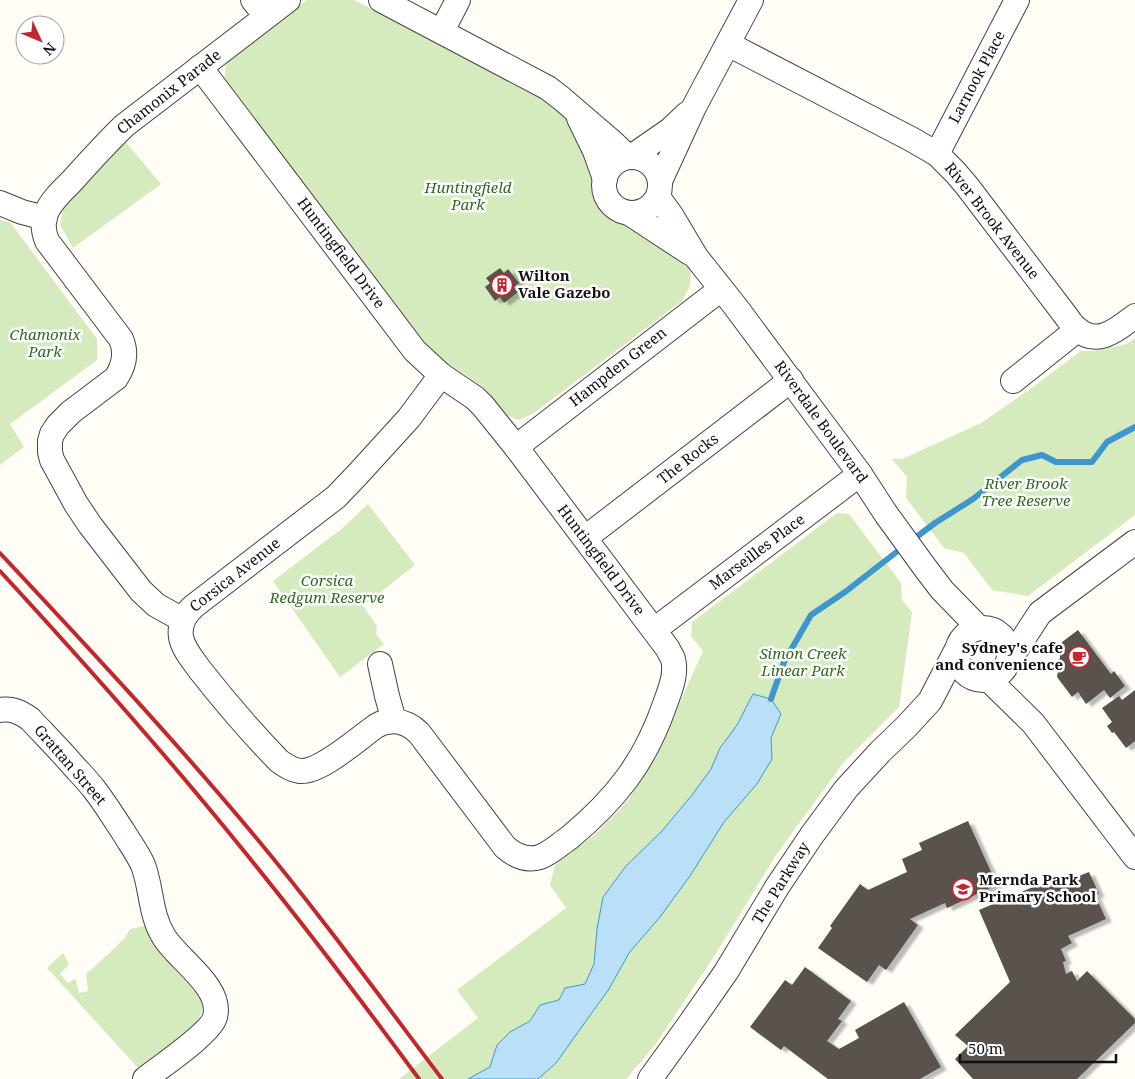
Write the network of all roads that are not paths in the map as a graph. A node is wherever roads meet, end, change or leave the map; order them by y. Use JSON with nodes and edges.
{"nodes":[{"id":1,"x":288,"y":0,"type":"edge"},
{"id":2,"x":381,"y":0,"type":"edge"},
{"id":3,"x":458,"y":0,"type":"edge"},
{"id":4,"x":751,"y":0,"type":"edge"},
{"id":5,"x":1016,"y":0,"type":"edge"},
{"id":6,"x":260,"y":8,"type":"edge"},
{"id":7,"x":442,"y":31,"type":"junction"},
{"id":8,"x":728,"y":44,"type":"junction"},
{"id":9,"x":200,"y":67,"type":"junction"},
{"id":10,"x":694,"y":107,"type":"junction"},
{"id":11,"x":576,"y":112,"type":"junction"},
{"id":12,"x":937,"y":154,"type":"junction"},
{"id":13,"x":629,"y":157,"type":"junction"},
{"id":14,"x":605,"y":179,"type":"junction"},
{"id":15,"x":659,"y":189,"type":"junction"},
{"id":16,"x":0,"y":203,"type":"edge"},
{"id":17,"x":629,"y":213,"type":"junction"},
{"id":18,"x":44,"y":218,"type":"junction"},
{"id":19,"x":696,"y":257,"type":"junction"},
{"id":20,"x":721,"y":289,"type":"junction"},
{"id":21,"x":1135,"y":316,"type":"edge"},
{"id":22,"x":1077,"y":330,"type":"junction"},
{"id":23,"x":441,"y":375,"type":"junction"},
{"id":24,"x":791,"y":380,"type":"junction"},
{"id":25,"x":1013,"y":381,"type":"dead end"},
{"id":26,"x":516,"y":447,"type":"junction"},
{"id":27,"x":860,"y":474,"type":"junction"},
{"id":28,"x":585,"y":538,"type":"junction"},
{"id":29,"x":1135,"y":542,"type":"edge"},
{"id":30,"x":1040,"y":614,"type":"junction"},
{"id":31,"x":183,"y":620,"type":"junction"},
{"id":32,"x":654,"y":630,"type":"junction"},
{"id":33,"x":972,"y":636,"type":"junction"},
{"id":34,"x":380,"y":664,"type":"dead end"},
{"id":35,"x":995,"y":672,"type":"junction"},
{"id":36,"x":930,"y":701,"type":"junction"},
{"id":37,"x":0,"y":710,"type":"edge"},
{"id":38,"x":394,"y":722,"type":"junction"},
{"id":39,"x":1135,"y":857,"type":"edge"},
{"id":40,"x":145,"y":1079,"type":"edge"},
{"id":41,"x":650,"y":1079,"type":"edge"}],
"edges":[{"from":1,"to":6,"type":"street","name":"Chamonix Parade"},
{"from":2,"to":7,"type":"street"},
{"from":3,"to":7,"type":"street"},
{"from":4,"to":8,"type":"street"},
{"from":5,"to":12,"type":"street","name":"Larnook Place"},
{"from":6,"to":9,"type":"street","name":"Chamonix Parade"},
{"from":7,"to":11,"type":"street"},
{"from":8,"to":10,"type":"street"},
{"from":8,"to":12,"type":"street","name":"River Brook Avenue"},
{"from":9,"to":18,"type":"street","name":"Chamonix Parade"},
{"from":9,"to":23,"type":"street","name":"Huntingfield Drive"},
{"from":10,"to":13,"type":"street"},
{"from":10,"to":15,"type":"street"},
{"from":11,"to":13,"type":"street"},
{"from":11,"to":14,"type":"street"},
{"from":12,"to":22,"type":"street","name":"River Brook Avenue"},
{"from":13,"to":14,"type":"street"},
{"from":13,"to":15,"type":"street"},
{"from":14,"to":17,"type":"street"},
{"from":15,"to":17,"type":"street"},
{"from":15,"to":19,"type":"street","name":"Riverdale Boulevard"},
{"from":16,"to":18,"type":"street"},
{"from":17,"to":19,"type":"street","name":"Riverdale Boulevard"},
{"from":18,"to":31,"type":"street"},
{"from":19,"to":20,"type":"street","name":"Riverdale Boulevard"},
{"from":20,"to":24,"type":"street","name":"Riverdale Boulevard"},
{"from":20,"to":26,"type":"street","name":"Hampden Green"},
{"from":21,"to":22,"type":"street"},
{"from":22,"to":25,"type":"street"},
{"from":23,"to":26,"type":"street","name":"Huntingfield Drive"},
{"from":23,"to":31,"type":"street","name":"Corsica Avenue"},
{"from":24,"to":27,"type":"street","name":"Riverdale Boulevard"},
{"from":24,"to":28,"type":"street","name":"The Rocks"},
{"from":26,"to":28,"type":"street","name":"Huntingfield Drive"},
{"from":27,"to":32,"type":"street","name":"Marseilles Place"},
{"from":27,"to":33,"type":"street","name":"Riverdale Boulevard"},
{"from":28,"to":32,"type":"street","name":"Huntingfield Drive"},
{"from":29,"to":30,"type":"street"},
{"from":30,"to":33,"type":"street"},
{"from":30,"to":35,"type":"street"},
{"from":31,"to":38,"type":"street","name":"Corsica Avenue"},
{"from":32,"to":38,"type":"street","name":"Huntingfield Drive"},
{"from":33,"to":35,"type":"street","name":"Riverdale Boulevard"},
{"from":33,"to":35,"type":"street"},
{"from":33,"to":36,"type":"street","name":"The Parkway"},
{"from":34,"to":38,"type":"street"},
{"from":35,"to":36,"type":"street","name":"The Parkway"},
{"from":35,"to":39,"type":"street"},
{"from":36,"to":41,"type":"street","name":"The Parkway"},
{"from":37,"to":40,"type":"street","name":"Grattan Street"}]}
